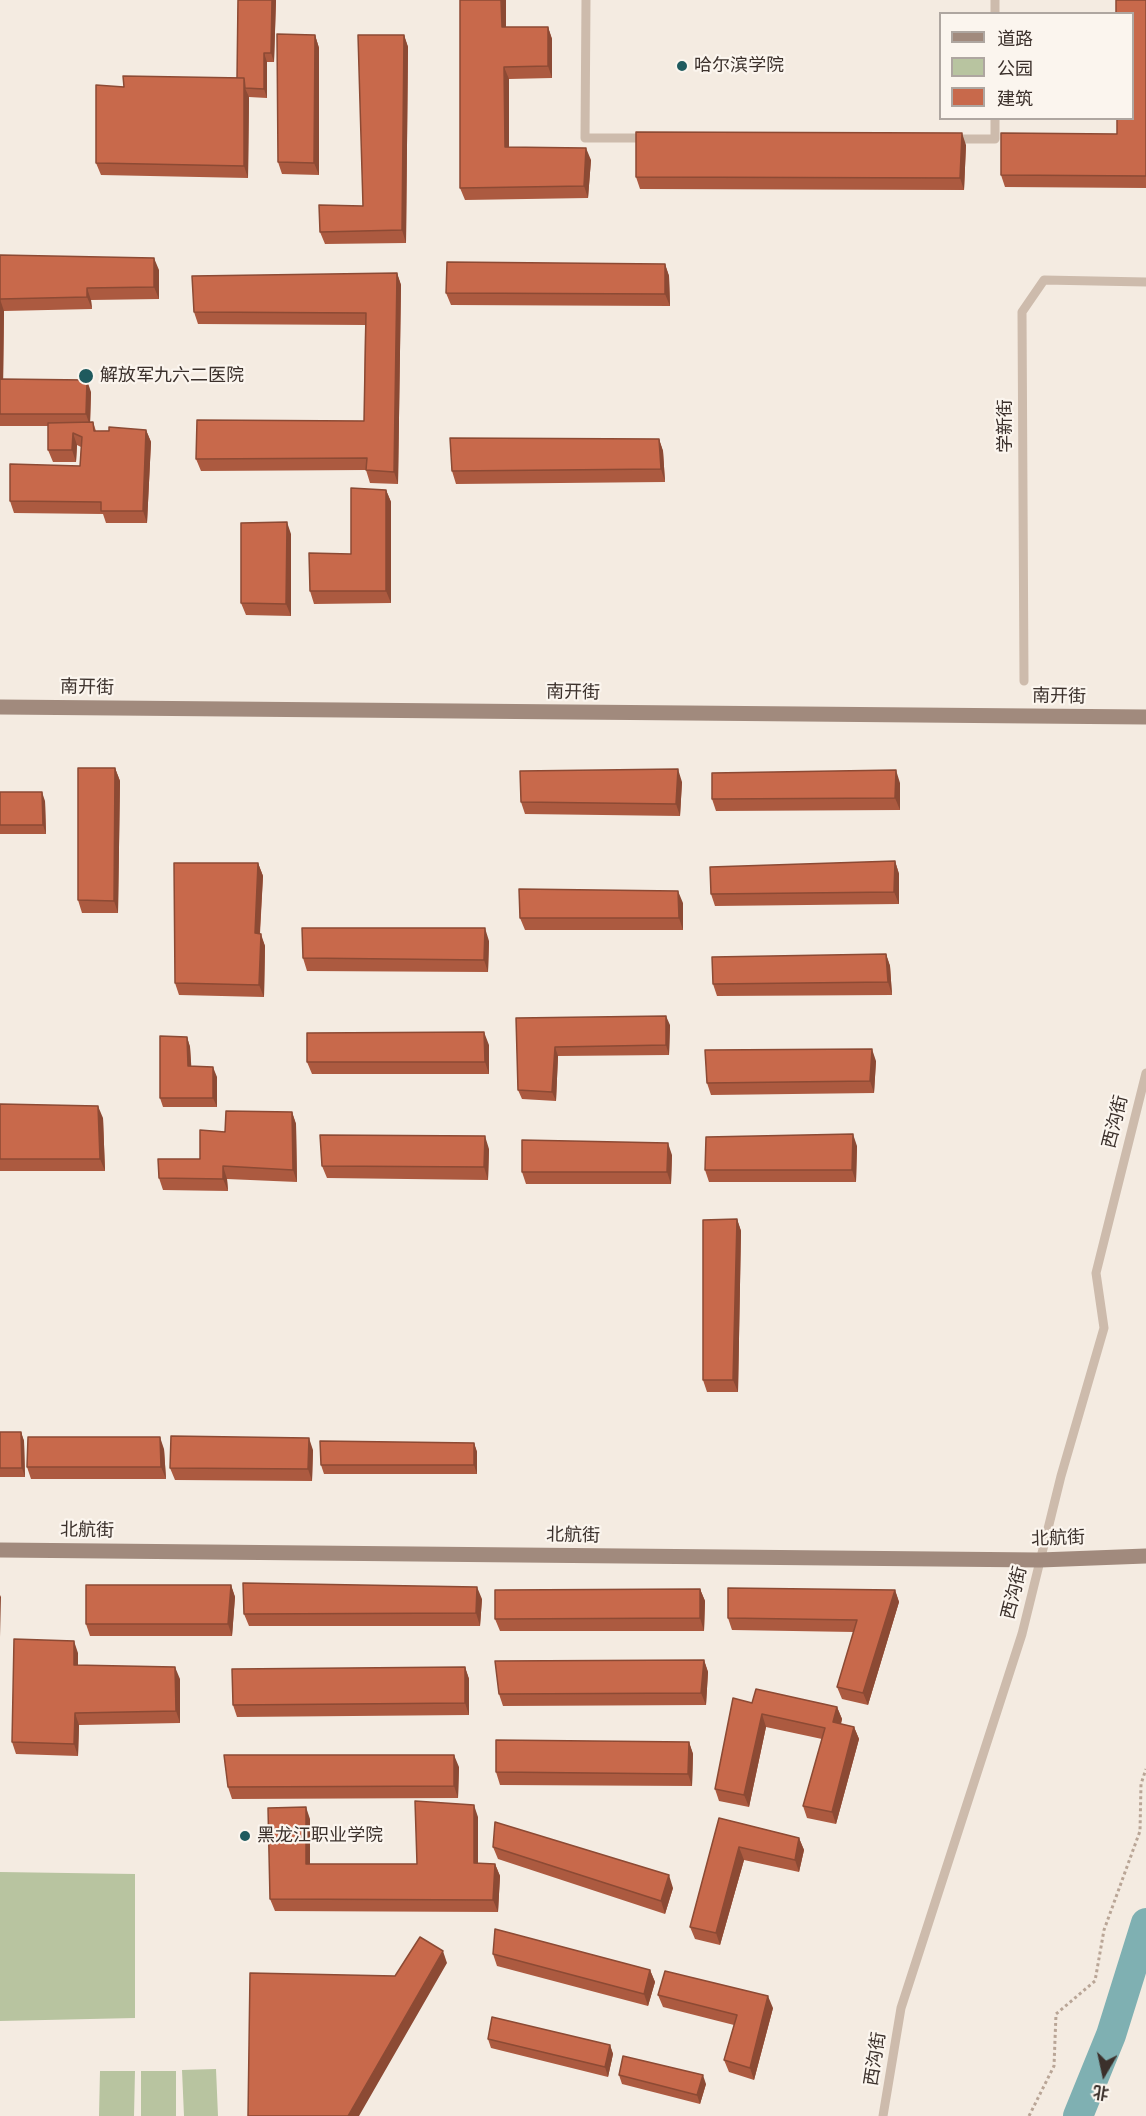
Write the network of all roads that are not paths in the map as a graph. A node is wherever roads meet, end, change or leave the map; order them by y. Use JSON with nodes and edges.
{"nodes":[{"id":1,"x":586,"y":0,"type":"edge"},
{"id":2,"x":995,"y":120,"type":"edge"},
{"id":3,"x":655,"y":138,"type":"edge"},
{"id":4,"x":948,"y":139,"type":"edge"},
{"id":5,"x":1146,"y":282,"type":"edge"},
{"id":6,"x":1024,"y":681,"type":"dead end"},
{"id":7,"x":0,"y":707,"type":"edge"},
{"id":8,"x":1146,"y":717,"type":"edge"},
{"id":9,"x":1146,"y":1073,"type":"edge"},
{"id":10,"x":0,"y":1550,"type":"edge"},
{"id":11,"x":1146,"y":1556,"type":"edge"},
{"id":12,"x":1040,"y":1560,"type":"junction"},
{"id":13,"x":883,"y":2116,"type":"edge"}],
"edges":[{"from":1,"to":3,"type":"lane"},
{"from":2,"to":4,"type":"lane"},
{"from":5,"to":6,"type":"lane","name":"学新街"},
{"from":7,"to":8,"type":"street","name":"南开街"},
{"from":9,"to":12,"type":"lane","name":"西沟街"},
{"from":10,"to":12,"type":"street","name":"北航街"},
{"from":11,"to":12,"type":"street","name":"北航街"},
{"from":12,"to":13,"type":"lane","name":"西沟街"}]}
